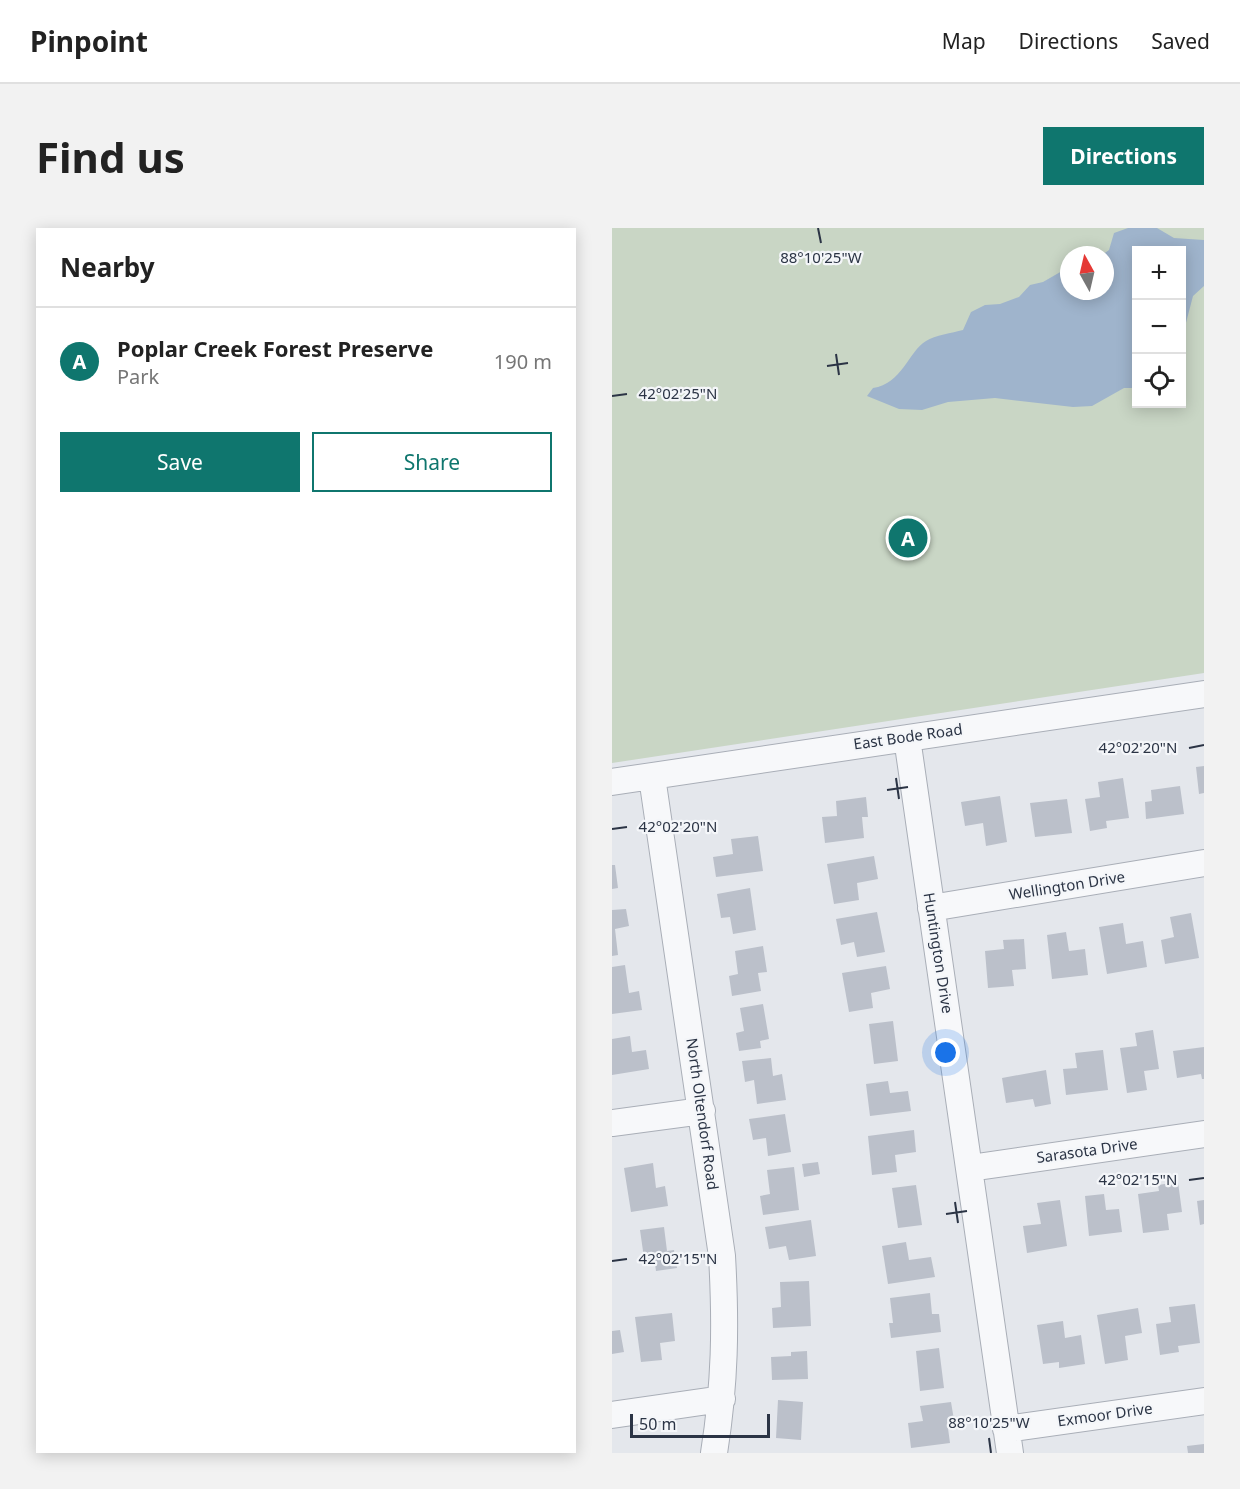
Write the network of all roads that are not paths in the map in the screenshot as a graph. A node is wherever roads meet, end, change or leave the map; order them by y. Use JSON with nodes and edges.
{"nodes":[{"id":1,"x":1204,"y":694,"type":"edge"},
{"id":2,"x":907,"y":738,"type":"junction"},
{"id":3,"x":652,"y":777,"type":"junction"},
{"id":4,"x":612,"y":783,"type":"edge"},
{"id":5,"x":1204,"y":863,"type":"edge"},
{"id":6,"x":931,"y":908,"type":"junction"},
{"id":7,"x":702,"y":1111,"type":"junction"},
{"id":8,"x":612,"y":1123,"type":"edge"},
{"id":9,"x":1204,"y":1134,"type":"edge"},
{"id":10,"x":970,"y":1168,"type":"junction"},
{"id":11,"x":722,"y":1399,"type":"junction"},
{"id":12,"x":1204,"y":1401,"type":"edge"},
{"id":13,"x":612,"y":1415,"type":"edge"},
{"id":14,"x":1008,"y":1441,"type":"edge"},
{"id":15,"x":714,"y":1453,"type":"edge"}],
"edges":[{"from":1,"to":2,"type":"street","name":"East Bode Road"},
{"from":2,"to":3,"type":"street","name":"East Bode Road"},
{"from":2,"to":6,"type":"street","name":"Huntington Drive"},
{"from":3,"to":4,"type":"street","name":"East Bode Road"},
{"from":3,"to":7,"type":"street","name":"North Oltendorf Road"},
{"from":5,"to":6,"type":"street","name":"Wellington Drive"},
{"from":6,"to":10,"type":"street","name":"Huntington Drive"},
{"from":7,"to":8,"type":"street"},
{"from":7,"to":11,"type":"street","name":"North Oltendorf Road"},
{"from":9,"to":10,"type":"street","name":"Sarasota Drive"},
{"from":10,"to":14,"type":"street","name":"Huntington Drive"},
{"from":11,"to":13,"type":"street"},
{"from":11,"to":15,"type":"street","name":"North Oltendorf Road"},
{"from":12,"to":14,"type":"street","name":"Exmoor Drive"}]}
